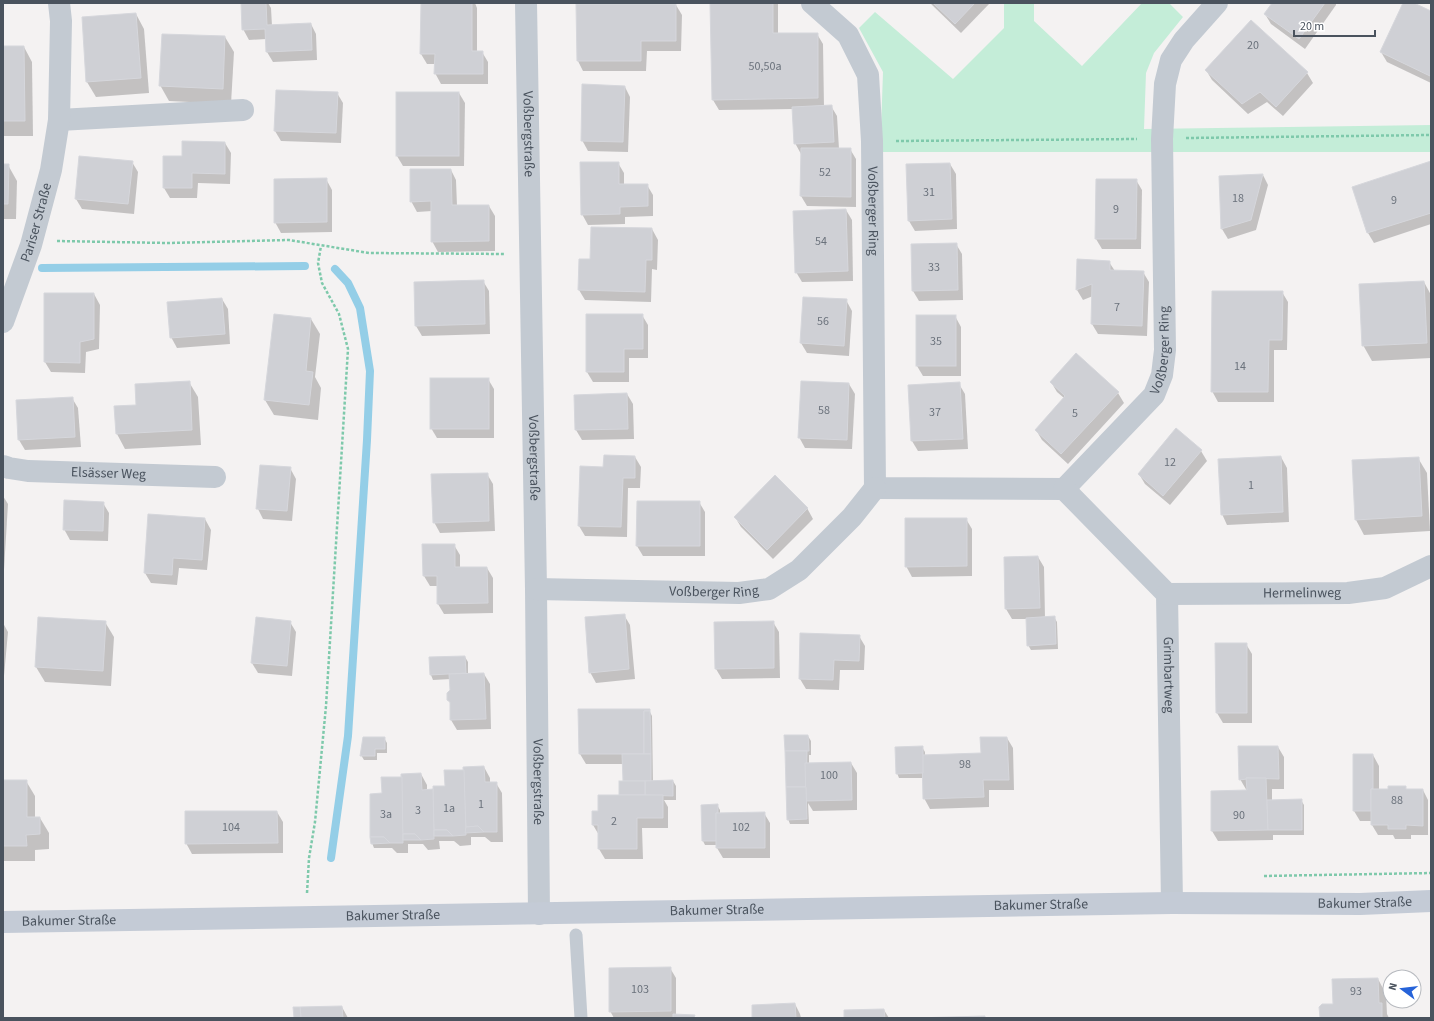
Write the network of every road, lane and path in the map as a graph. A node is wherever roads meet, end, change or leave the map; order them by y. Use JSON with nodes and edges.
{"nodes":[{"id":1,"x":59,"y":3,"type":"edge"},
{"id":2,"x":526,"y":3,"type":"edge"},
{"id":3,"x":812,"y":3,"type":"edge"},
{"id":4,"x":1217,"y":3,"type":"edge"},
{"id":5,"x":243,"y":110,"type":"dead end"},
{"id":6,"x":59,"y":120,"type":"junction"},
{"id":7,"x":31,"y":245,"type":"junction"},
{"id":8,"x":321,"y":246,"type":"junction"},
{"id":9,"x":530,"y":254,"type":"junction"},
{"id":10,"x":3,"y":322,"type":"edge"},
{"id":11,"x":3,"y":466,"type":"edge"},
{"id":12,"x":215,"y":477,"type":"dead end"},
{"id":13,"x":875,"y":488,"type":"junction"},
{"id":14,"x":1064,"y":489,"type":"junction"},
{"id":15,"x":1431,"y":566,"type":"edge"},
{"id":16,"x":536,"y":589,"type":"junction"},
{"id":17,"x":1167,"y":594,"type":"junction"},
{"id":18,"x":1431,"y":901,"type":"edge"},
{"id":19,"x":1172,"y":903,"type":"junction"},
{"id":20,"x":539,"y":914,"type":"junction"},
{"id":21,"x":307,"y":917,"type":"junction"},
{"id":22,"x":3,"y":922,"type":"edge"},
{"id":23,"x":576,"y":935,"type":"dead end"},
{"id":24,"x":581,"y":1018,"type":"edge"}],
"edges":[{"from":1,"to":6,"type":"street","name":"Pariser Straße"},
{"from":2,"to":9,"type":"street","name":"Voßbergstraße"},
{"from":3,"to":13,"type":"street","name":"Voßberger Ring"},
{"from":4,"to":14,"type":"street","name":"Voßberger Ring"},
{"from":5,"to":6,"type":"street"},
{"from":6,"to":7,"type":"street","name":"Pariser Straße"},
{"from":7,"to":8,"type":"path"},
{"from":7,"to":10,"type":"street","name":"Pariser Straße"},
{"from":8,"to":9,"type":"path"},
{"from":8,"to":21,"type":"path"},
{"from":9,"to":16,"type":"street","name":"Voßbergstraße"},
{"from":11,"to":12,"type":"street","name":"Elsässer Weg"},
{"from":13,"to":14,"type":"street"},
{"from":13,"to":16,"type":"street","name":"Voßberger Ring"},
{"from":14,"to":17,"type":"street"},
{"from":15,"to":17,"type":"street","name":"Hermelinweg"},
{"from":16,"to":20,"type":"street","name":"Voßbergstraße"},
{"from":17,"to":19,"type":"street","name":"Grimbartweg"},
{"from":18,"to":19,"type":"main road","name":"Bakumer Straße"},
{"from":19,"to":20,"type":"main road","name":"Bakumer Straße"},
{"from":20,"to":21,"type":"main road","name":"Bakumer Straße"},
{"from":21,"to":22,"type":"main road","name":"Bakumer Straße"},
{"from":23,"to":24,"type":"lane"}]}
